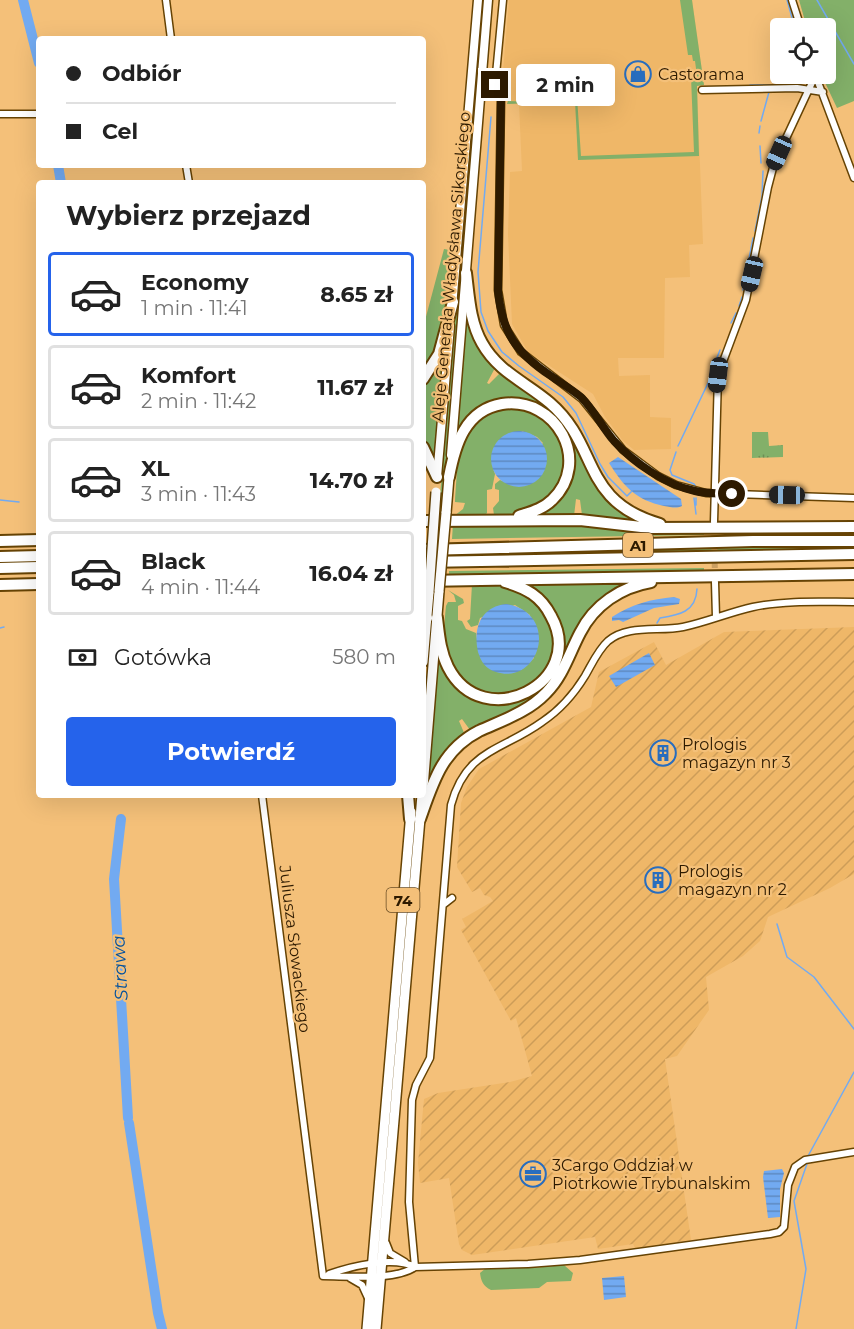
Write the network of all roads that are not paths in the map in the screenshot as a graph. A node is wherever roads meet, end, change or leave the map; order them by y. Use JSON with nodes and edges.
{"nodes":[{"id":1,"x":166,"y":0,"type":"edge"},
{"id":2,"x":478,"y":0,"type":"edge"},
{"id":3,"x":488,"y":0,"type":"edge"},
{"id":4,"x":503,"y":0,"type":"edge"},
{"id":5,"x":792,"y":0,"type":"edge"},
{"id":6,"x":798,"y":18,"type":"edge"},
{"id":7,"x":171,"y":36,"type":"edge"},
{"id":8,"x":811,"y":84,"type":"edge"},
{"id":9,"x":819,"y":84,"type":"edge"},
{"id":10,"x":702,"y":90,"type":"dead end"},
{"id":11,"x":808,"y":90,"type":"junction"},
{"id":12,"x":823,"y":92,"type":"junction"},
{"id":13,"x":0,"y":114,"type":"edge"},
{"id":14,"x":36,"y":114,"type":"edge"},
{"id":15,"x":854,"y":178,"type":"edge"},
{"id":16,"x":466,"y":273,"type":"junction"},
{"id":17,"x":453,"y":302,"type":"junction"},
{"id":18,"x":426,"y":374,"type":"edge"},
{"id":19,"x":426,"y":453,"type":"edge"},
{"id":20,"x":437,"y":477,"type":"junction"},
{"id":21,"x":449,"y":477,"type":"junction"},
{"id":22,"x":714,"y":493,"type":"junction"},
{"id":23,"x":854,"y":498,"type":"edge"},
{"id":24,"x":506,"y":519,"type":"junction"},
{"id":25,"x":426,"y":520,"type":"edge"},
{"id":26,"x":714,"y":522,"type":"tunnel mouth"},
{"id":27,"x":854,"y":527,"type":"edge"},
{"id":28,"x":681,"y":528,"type":"junction"},
{"id":29,"x":36,"y":540,"type":"edge"},
{"id":30,"x":0,"y":541,"type":"edge"},
{"id":31,"x":854,"y":541,"type":"edge"},
{"id":32,"x":426,"y":550,"type":"edge"},
{"id":33,"x":854,"y":554,"type":"edge"},
{"id":34,"x":36,"y":556,"type":"edge"},
{"id":35,"x":0,"y":557,"type":"edge"},
{"id":36,"x":426,"y":562,"type":"edge"},
{"id":37,"x":36,"y":567,"type":"edge"},
{"id":38,"x":0,"y":568,"type":"edge"},
{"id":39,"x":854,"y":574,"type":"edge"},
{"id":40,"x":678,"y":577,"type":"junction"},
{"id":41,"x":477,"y":580,"type":"junction"},
{"id":42,"x":426,"y":581,"type":"edge"},
{"id":43,"x":715,"y":582,"type":"tunnel mouth"},
{"id":44,"x":36,"y":584,"type":"edge"},
{"id":45,"x":0,"y":585,"type":"edge"},
{"id":46,"x":854,"y":602,"type":"edge"},
{"id":47,"x":716,"y":617,"type":"junction"},
{"id":48,"x":429,"y":621,"type":"edge"},
{"id":49,"x":426,"y":642,"type":"edge"},
{"id":50,"x":426,"y":704,"type":"edge"},
{"id":51,"x":426,"y":795,"type":"edge"},
{"id":52,"x":262,"y":798,"type":"edge"},
{"id":53,"x":411,"y":798,"type":"edge"},
{"id":54,"x":422,"y":798,"type":"edge"},
{"id":55,"x":424,"y":798,"type":"edge"},
{"id":56,"x":415,"y":819,"type":"junction"},
{"id":57,"x":452,"y":898,"type":"dead end"},
{"id":58,"x":443,"y":904,"type":"junction"},
{"id":59,"x":854,"y":1152,"type":"edge"},
{"id":60,"x":385,"y":1233,"type":"junction"},
{"id":61,"x":377,"y":1263,"type":"junction"},
{"id":62,"x":405,"y":1263,"type":"junction"},
{"id":63,"x":415,"y":1267,"type":"junction"},
{"id":64,"x":376,"y":1275,"type":"junction"},
{"id":65,"x":323,"y":1276,"type":"junction"},
{"id":66,"x":343,"y":1276,"type":"junction"},
{"id":67,"x":370,"y":1304,"type":"junction"},
{"id":68,"x":367,"y":1329,"type":"edge"},
{"id":69,"x":376,"y":1329,"type":"edge"}],
"edges":[{"from":1,"to":7,"type":"street"},
{"from":2,"to":17,"type":"main road","name":"Aleje Generała Władysława Sikorskiego"},
{"from":3,"to":16,"type":"main road","name":"Aleje Generała Władysława Sikorskiego"},
{"from":4,"to":22,"type":"street"},
{"from":5,"to":6,"type":"street"},
{"from":8,"to":11,"type":"street"},
{"from":9,"to":12,"type":"street"},
{"from":10,"to":11,"type":"street"},
{"from":11,"to":12,"type":"street"},
{"from":11,"to":22,"type":"street"},
{"from":12,"to":15,"type":"street"},
{"from":13,"to":14,"type":"street"},
{"from":16,"to":21,"type":"main road","name":"Aleje Generała Władysława Sikorskiego"},
{"from":16,"to":28,"type":"highway"},
{"from":17,"to":18,"type":"highway"},
{"from":17,"to":20,"type":"main road","name":"Aleje Generała Władysława Sikorskiego"},
{"from":19,"to":20,"type":"highway"},
{"from":20,"to":48,"type":"main road","name":"Aleje Generała Władysława Sikorskiego","bridge":true},
{"from":21,"to":24,"type":"highway"},
{"from":21,"to":48,"type":"main road","name":"Aleje Generała Władysława Sikorskiego","bridge":true},
{"from":22,"to":23,"type":"street"},
{"from":22,"to":26,"type":"street"},
{"from":24,"to":25,"type":"highway"},
{"from":24,"to":28,"type":"highway"},
{"from":27,"to":28,"type":"highway"},
{"from":29,"to":30,"type":"highway"},
{"from":31,"to":32,"type":"highway","number":"A1"},
{"from":33,"to":36,"type":"highway","number":"A1"},
{"from":34,"to":35,"type":"highway"},
{"from":37,"to":38,"type":"highway"},
{"from":39,"to":40,"type":"highway"},
{"from":40,"to":41,"type":"highway"},
{"from":40,"to":51,"type":"highway"},
{"from":41,"to":42,"type":"highway"},
{"from":41,"to":48,"type":"highway"},
{"from":43,"to":47,"type":"street"},
{"from":44,"to":45,"type":"highway"},
{"from":46,"to":47,"type":"street"},
{"from":47,"to":58,"type":"street"},
{"from":48,"to":49,"type":"main road","name":"Aleje Generała Władysława Sikorskiego"},
{"from":48,"to":50,"type":"main road","name":"Aleje Generała Władysława Sikorskiego"},
{"from":52,"to":65,"type":"street","name":"Juliusza Słowackiego"},
{"from":53,"to":56,"type":"highway"},
{"from":54,"to":56,"type":"main road","number":"74"},
{"from":55,"to":56,"type":"highway"},
{"from":56,"to":60,"type":"main road","number":"74"},
{"from":56,"to":61,"type":"main road","number":"74"},
{"from":57,"to":58,"type":"street"},
{"from":58,"to":63,"type":"street"},
{"from":59,"to":63,"type":"street"},
{"from":60,"to":61,"type":"main road","number":"74"},
{"from":60,"to":62,"type":"street"},
{"from":61,"to":62,"type":"street"},
{"from":61,"to":64,"type":"main road","number":"74"},
{"from":61,"to":65,"type":"street"},
{"from":62,"to":63,"type":"street"},
{"from":63,"to":64,"type":"street"},
{"from":64,"to":66,"type":"street"},
{"from":64,"to":67,"type":"main road","number":"74"},
{"from":64,"to":69,"type":"main road","number":"74"},
{"from":65,"to":66,"type":"street"},
{"from":66,"to":67,"type":"street"},
{"from":67,"to":68,"type":"main road","number":"74"}]}
